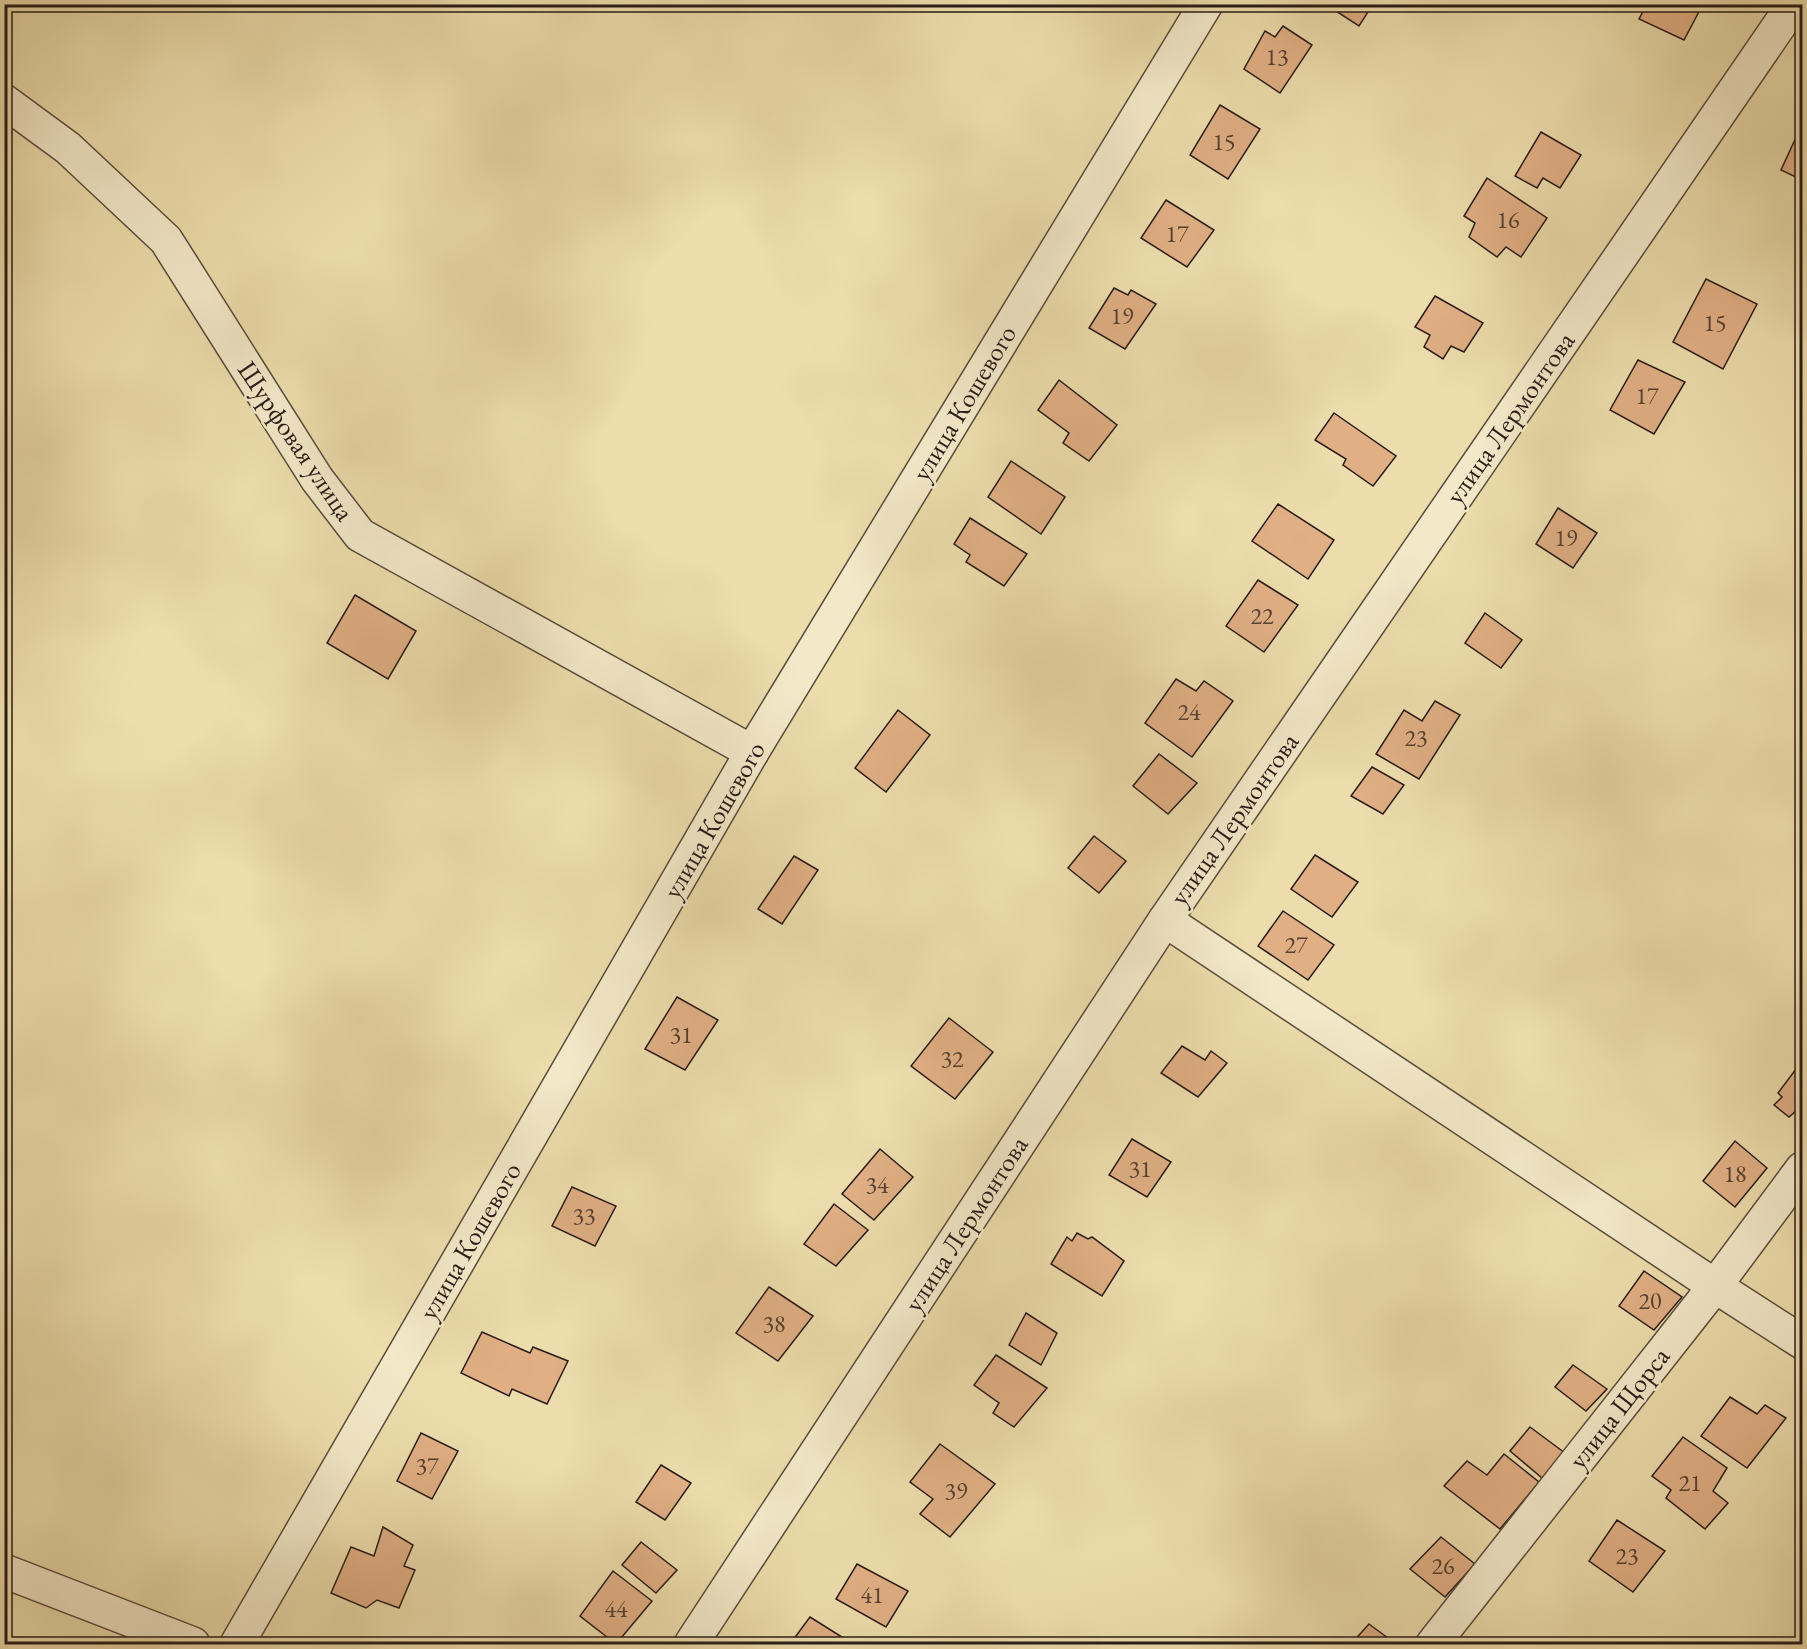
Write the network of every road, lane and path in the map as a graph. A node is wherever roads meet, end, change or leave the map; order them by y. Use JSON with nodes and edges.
{"nodes":[{"id":1,"x":1206,"y":4,"type":"edge"},
{"id":2,"x":1794,"y":4,"type":"edge"},
{"id":3,"x":4,"y":100,"type":"edge"},
{"id":4,"x":752,"y":752,"type":"junction"},
{"id":5,"x":1165,"y":920,"type":"junction"},
{"id":6,"x":1803,"y":1169,"type":"edge"},
{"id":7,"x":1715,"y":1286,"type":"junction"},
{"id":8,"x":1803,"y":1342,"type":"edge"},
{"id":9,"x":4,"y":1571,"type":"edge"},
{"id":10,"x":193,"y":1644,"type":"edge"},
{"id":11,"x":237,"y":1644,"type":"edge"},
{"id":12,"x":691,"y":1644,"type":"edge"},
{"id":13,"x":1432,"y":1644,"type":"edge"}],
"edges":[{"from":1,"to":4,"type":"street","name":"улица Кошевого"},
{"from":2,"to":5,"type":"street","name":"улица Лермонтова"},
{"from":3,"to":4,"type":"street","name":"Шурфовая улица"},
{"from":4,"to":11,"type":"street","name":"улица Кошевого"},
{"from":5,"to":7,"type":"street"},
{"from":5,"to":12,"type":"street","name":"улица Лермонтова"},
{"from":6,"to":7,"type":"street","name":"улица Щорса"},
{"from":7,"to":8,"type":"street"},
{"from":7,"to":13,"type":"street","name":"улица Щорса"},
{"from":9,"to":10,"type":"street"}]}
